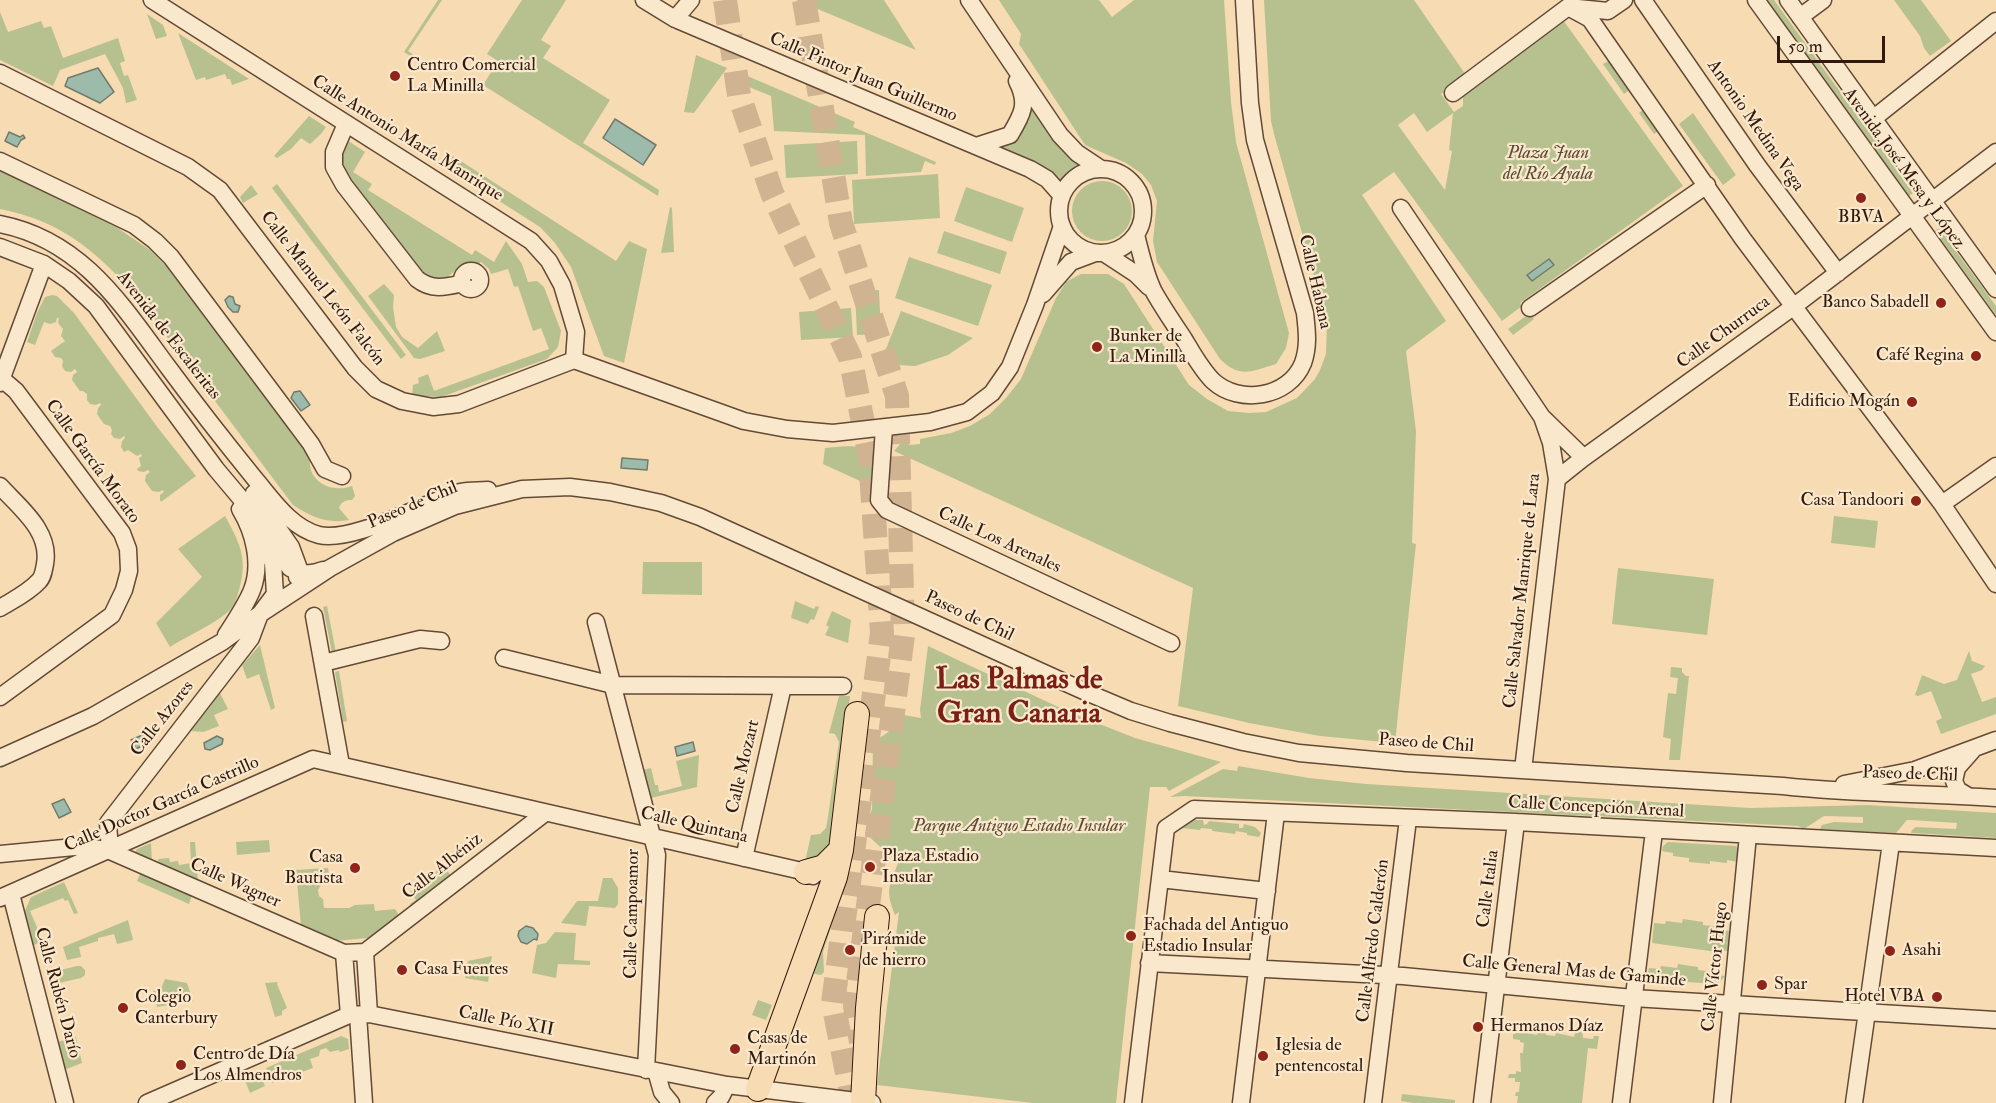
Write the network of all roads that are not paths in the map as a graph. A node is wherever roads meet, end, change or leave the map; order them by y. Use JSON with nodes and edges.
{"nodes":[{"id":1,"x":152,"y":0,"type":"edge"},
{"id":2,"x":644,"y":0,"type":"edge"},
{"id":3,"x":691,"y":0,"type":"edge"},
{"id":4,"x":969,"y":0,"type":"edge"},
{"id":5,"x":1244,"y":0,"type":"edge"},
{"id":6,"x":1624,"y":0,"type":"edge"},
{"id":7,"x":1642,"y":0,"type":"edge"},
{"id":8,"x":1756,"y":0,"type":"edge"},
{"id":9,"x":1788,"y":0,"type":"edge"},
{"id":10,"x":1823,"y":0,"type":"edge"},
{"id":11,"x":1568,"y":7,"type":"junction"},
{"id":12,"x":1800,"y":17,"type":"junction"},
{"id":13,"x":675,"y":19,"type":"junction"},
{"id":14,"x":1996,"y":21,"type":"edge"},
{"id":15,"x":989,"y":32,"type":"junction"},
{"id":16,"x":0,"y":73,"type":"edge"},
{"id":17,"x":1453,"y":93,"type":"dead end"},
{"id":18,"x":1874,"y":118,"type":"junction"},
{"id":19,"x":346,"y":124,"type":"junction"},
{"id":20,"x":976,"y":146,"type":"junction"},
{"id":21,"x":1996,"y":152,"type":"edge"},
{"id":22,"x":0,"y":161,"type":"edge"},
{"id":23,"x":1101,"y":169,"type":"junction"},
{"id":24,"x":1707,"y":185,"type":"junction"},
{"id":25,"x":1062,"y":196,"type":"junction"},
{"id":26,"x":1934,"y":201,"type":"junction"},
{"id":27,"x":1401,"y":208,"type":"dead end"},
{"id":28,"x":1913,"y":216,"type":"junction"},
{"id":29,"x":0,"y":225,"type":"edge"},
{"id":30,"x":1062,"y":226,"type":"junction"},
{"id":31,"x":1136,"y":235,"type":"junction"},
{"id":32,"x":0,"y":247,"type":"edge"},
{"id":33,"x":1100,"y":253,"type":"junction"},
{"id":34,"x":44,"y":264,"type":"junction"},
{"id":35,"x":1838,"y":273,"type":"junction"},
{"id":36,"x":464,"y":283,"type":"dead end"},
{"id":37,"x":1996,"y":290,"type":"edge"},
{"id":38,"x":1154,"y":292,"type":"junction"},
{"id":39,"x":1035,"y":305,"type":"junction"},
{"id":40,"x":1793,"y":307,"type":"junction"},
{"id":41,"x":1530,"y":308,"type":"dead end"},
{"id":42,"x":1996,"y":332,"type":"edge"},
{"id":43,"x":574,"y":360,"type":"junction"},
{"id":44,"x":1,"y":381,"type":"edge"},
{"id":45,"x":193,"y":400,"type":"junction"},
{"id":46,"x":1542,"y":417,"type":"junction"},
{"id":47,"x":884,"y":428,"type":"junction"},
{"id":48,"x":1582,"y":459,"type":"junction"},
{"id":49,"x":1996,"y":466,"type":"edge"},
{"id":50,"x":216,"y":469,"type":"junction"},
{"id":51,"x":342,"y":476,"type":"dead end"},
{"id":52,"x":1557,"y":479,"type":"junction"},
{"id":53,"x":0,"y":486,"type":"edge"},
{"id":54,"x":522,"y":489,"type":"junction"},
{"id":55,"x":236,"y":491,"type":"junction"},
{"id":56,"x":1942,"y":504,"type":"junction"},
{"id":57,"x":330,"y":568,"type":"junction"},
{"id":58,"x":298,"y":572,"type":"junction"},
{"id":59,"x":1996,"y":584,"type":"edge"},
{"id":60,"x":282,"y":599,"type":"junction"},
{"id":61,"x":0,"y":608,"type":"edge"},
{"id":62,"x":260,"y":614,"type":"junction"},
{"id":63,"x":314,"y":616,"type":"dead end"},
{"id":64,"x":596,"y":622,"type":"dead end"},
{"id":65,"x":441,"y":641,"type":"dead end"},
{"id":66,"x":222,"y":642,"type":"junction"},
{"id":67,"x":1171,"y":643,"type":"dead end"},
{"id":68,"x":504,"y":658,"type":"dead end"},
{"id":69,"x":323,"y":663,"type":"junction"},
{"id":70,"x":613,"y":685,"type":"junction"},
{"id":71,"x":783,"y":686,"type":"junction"},
{"id":72,"x":843,"y":686,"type":"dead end"},
{"id":73,"x":0,"y":697,"type":"edge"},
{"id":74,"x":857,"y":714,"type":"dead end"},
{"id":75,"x":1996,"y":740,"type":"edge"},
{"id":76,"x":1975,"y":748,"type":"junction"},
{"id":77,"x":0,"y":758,"type":"edge"},
{"id":78,"x":341,"y":765,"type":"junction"},
{"id":79,"x":1523,"y":770,"type":"junction"},
{"id":80,"x":1915,"y":770,"type":"junction"},
{"id":81,"x":1783,"y":786,"type":"junction"},
{"id":82,"x":1916,"y":793,"type":"junction"},
{"id":83,"x":1968,"y":796,"type":"junction"},
{"id":84,"x":1996,"y":798,"type":"edge"},
{"id":85,"x":545,"y":813,"type":"junction"},
{"id":86,"x":1276,"y":813,"type":"junction"},
{"id":87,"x":1408,"y":819,"type":"junction"},
{"id":88,"x":1516,"y":822,"type":"junction"},
{"id":89,"x":1654,"y":831,"type":"junction"},
{"id":90,"x":1748,"y":835,"type":"junction"},
{"id":91,"x":653,"y":837,"type":"junction"},
{"id":92,"x":1891,"y":843,"type":"junction"},
{"id":93,"x":1996,"y":848,"type":"edge"},
{"id":94,"x":110,"y":850,"type":"junction"},
{"id":95,"x":841,"y":850,"type":"junction"},
{"id":96,"x":0,"y":854,"type":"edge"},
{"id":97,"x":744,"y":858,"type":"junction"},
{"id":98,"x":806,"y":872,"type":"junction"},
{"id":99,"x":1160,"y":879,"type":"junction"},
{"id":100,"x":1267,"y":891,"type":"junction"},
{"id":101,"x":5,"y":896,"type":"edge"},
{"id":102,"x":877,"y":917,"type":"dead end"},
{"id":103,"x":365,"y":952,"type":"junction"},
{"id":104,"x":344,"y":953,"type":"junction"},
{"id":105,"x":1149,"y":963,"type":"junction"},
{"id":106,"x":1257,"y":969,"type":"junction"},
{"id":107,"x":1389,"y":975,"type":"junction"},
{"id":108,"x":1496,"y":986,"type":"junction"},
{"id":109,"x":1634,"y":998,"type":"junction"},
{"id":110,"x":1732,"y":1004,"type":"junction"},
{"id":111,"x":1866,"y":1012,"type":"junction"},
{"id":112,"x":358,"y":1015,"type":"junction"},
{"id":113,"x":1996,"y":1020,"type":"edge"},
{"id":114,"x":651,"y":1071,"type":"junction"},
{"id":115,"x":727,"y":1085,"type":"junction"},
{"id":116,"x":752,"y":1088,"type":"junction"},
{"id":117,"x":65,"y":1103,"type":"edge"},
{"id":118,"x":147,"y":1103,"type":"edge"},
{"id":119,"x":364,"y":1103,"type":"edge"},
{"id":120,"x":671,"y":1103,"type":"edge"},
{"id":121,"x":715,"y":1103,"type":"edge"},
{"id":122,"x":866,"y":1103,"type":"edge"},
{"id":123,"x":1133,"y":1103,"type":"edge"},
{"id":124,"x":1241,"y":1103,"type":"edge"},
{"id":125,"x":1373,"y":1103,"type":"edge"},
{"id":126,"x":1482,"y":1103,"type":"edge"},
{"id":127,"x":1621,"y":1103,"type":"edge"},
{"id":128,"x":1722,"y":1103,"type":"edge"},
{"id":129,"x":1854,"y":1103,"type":"edge"}],
"edges":[{"from":1,"to":19,"type":"street","name":"Calle Antonio María Manrique"},
{"from":2,"to":13,"type":"street","name":"Calle Pintor Juan Guillermo"},
{"from":3,"to":13,"type":"street"},
{"from":4,"to":15,"type":"street"},
{"from":5,"to":38,"type":"street","name":"Calle Habana"},
{"from":6,"to":11,"type":"street"},
{"from":7,"to":35,"type":"street","name":"Antonio Medina Vega"},
{"from":8,"to":28,"type":"street","name":"Avenida José Mesa y López"},
{"from":9,"to":12,"type":"street","name":"Avenida José Mesa y López"},
{"from":10,"to":12,"type":"street"},
{"from":11,"to":17,"type":"street"},
{"from":11,"to":24,"type":"street"},
{"from":12,"to":18,"type":"street","name":"Avenida José Mesa y López"},
{"from":13,"to":20,"type":"street","name":"Calle Pintor Juan Guillermo"},
{"from":14,"to":18,"type":"street"},
{"from":15,"to":20,"type":"street"},
{"from":15,"to":23,"type":"street"},
{"from":16,"to":43,"type":"street","name":"Calle Manuel León Falcón"},
{"from":18,"to":26,"type":"street","name":"Avenida José Mesa y López"},
{"from":19,"to":36,"type":"street"},
{"from":19,"to":43,"type":"street","name":"Calle Antonio María Manrique"},
{"from":20,"to":25,"type":"street","name":"Calle Pintor Juan Guillermo"},
{"from":21,"to":26,"type":"street"},
{"from":22,"to":51,"type":"street"},
{"from":23,"to":25,"type":"street"},
{"from":23,"to":31,"type":"street"},
{"from":24,"to":40,"type":"street"},
{"from":24,"to":41,"type":"street"},
{"from":25,"to":30,"type":"street"},
{"from":26,"to":28,"type":"street","name":"Calle Churruca"},
{"from":26,"to":37,"type":"street","name":"Avenida José Mesa y López"},
{"from":27,"to":46,"type":"street","name":"Calle Salvador Manrique de Lara"},
{"from":28,"to":35,"type":"street","name":"Calle Churruca"},
{"from":28,"to":42,"type":"street","name":"Avenida José Mesa y López"},
{"from":29,"to":45,"type":"street","name":"Avenida de Escaleritas"},
{"from":30,"to":33,"type":"street"},
{"from":30,"to":39,"type":"street"},
{"from":31,"to":33,"type":"street"},
{"from":31,"to":38,"type":"street","name":"Calle Habana"},
{"from":32,"to":34,"type":"street"},
{"from":33,"to":38,"type":"street","name":"Calle Habana"},
{"from":33,"to":39,"type":"street"},
{"from":34,"to":44,"type":"street"},
{"from":34,"to":50,"type":"street"},
{"from":35,"to":40,"type":"street","name":"Calle Churruca"},
{"from":39,"to":47,"type":"street"},
{"from":40,"to":48,"type":"street","name":"Calle Churruca"},
{"from":40,"to":56,"type":"street"},
{"from":43,"to":47,"type":"street"},
{"from":44,"to":73,"type":"street","name":"Calle García Morato"},
{"from":45,"to":54,"type":"street","name":"Avenida de Escaleritas"},
{"from":45,"to":58,"type":"street"},
{"from":46,"to":48,"type":"street","name":"Calle Salvador Manrique de Lara"},
{"from":46,"to":52,"type":"street","name":"Calle Salvador Manrique de Lara"},
{"from":47,"to":67,"type":"street","name":"Calle Los Arenales"},
{"from":48,"to":52,"type":"street","name":"Calle Churruca"},
{"from":49,"to":56,"type":"street"},
{"from":50,"to":55,"type":"street"},
{"from":50,"to":66,"type":"street"},
{"from":52,"to":79,"type":"street","name":"Calle Salvador Manrique de Lara"},
{"from":53,"to":61,"type":"street"},
{"from":54,"to":57,"type":"street","name":"Paseo de Chil"},
{"from":54,"to":79,"type":"street","name":"Paseo de Chil"},
{"from":55,"to":58,"type":"street"},
{"from":55,"to":62,"type":"street","name":"Calle Azores"},
{"from":56,"to":59,"type":"street"},
{"from":57,"to":58,"type":"street"},
{"from":57,"to":60,"type":"street","name":"Paseo de Chil"},
{"from":58,"to":60,"type":"street"},
{"from":60,"to":62,"type":"street","name":"Paseo de Chil"},
{"from":62,"to":66,"type":"street","name":"Paseo de Chil"},
{"from":62,"to":94,"type":"street","name":"Calle Azores"},
{"from":63,"to":69,"type":"street"},
{"from":64,"to":70,"type":"street","name":"Calle Campoamor"},
{"from":65,"to":69,"type":"street"},
{"from":66,"to":77,"type":"street","name":"Paseo de Chil"},
{"from":68,"to":70,"type":"street"},
{"from":69,"to":78,"type":"street"},
{"from":70,"to":71,"type":"street"},
{"from":70,"to":91,"type":"street","name":"Calle Campoamor"},
{"from":71,"to":72,"type":"street"},
{"from":71,"to":97,"type":"street","name":"Calle Mozart"},
{"from":74,"to":95,"type":"highway"},
{"from":75,"to":76,"type":"street"},
{"from":76,"to":80,"type":"street"},
{"from":76,"to":83,"type":"street"},
{"from":78,"to":85,"type":"street","name":"Calle Quintana"},
{"from":78,"to":94,"type":"street","name":"Calle Doctor García Castrillo"},
{"from":79,"to":81,"type":"street","name":"Paseo de Chil"},
{"from":80,"to":81,"type":"street"},
{"from":80,"to":82,"type":"street"},
{"from":81,"to":82,"type":"street","name":"Paseo de Chil"},
{"from":82,"to":83,"type":"street","name":"Paseo de Chil"},
{"from":83,"to":84,"type":"street","name":"Paseo de Chil"},
{"from":85,"to":91,"type":"street","name":"Calle Quintana"},
{"from":85,"to":103,"type":"street","name":"Calle Albéniz"},
{"from":86,"to":87,"type":"street","name":"Calle Concepción Arenal"},
{"from":86,"to":99,"type":"street","name":"Calle Concepción Arenal"},
{"from":86,"to":100,"type":"street"},
{"from":87,"to":88,"type":"street","name":"Calle Concepción Arenal"},
{"from":87,"to":107,"type":"street","name":"Calle Alfredo Calderón"},
{"from":88,"to":89,"type":"street","name":"Calle Concepción Arenal"},
{"from":88,"to":108,"type":"street","name":"Calle Italia"},
{"from":89,"to":90,"type":"street","name":"Calle Concepción Arenal"},
{"from":89,"to":109,"type":"street"},
{"from":90,"to":92,"type":"street","name":"Calle Concepción Arenal"},
{"from":90,"to":110,"type":"street","name":"Calle Víctor Hugo"},
{"from":91,"to":97,"type":"street","name":"Calle Quintana"},
{"from":91,"to":114,"type":"street","name":"Calle Campoamor"},
{"from":92,"to":93,"type":"street","name":"Calle Concepción Arenal"},
{"from":92,"to":111,"type":"street"},
{"from":94,"to":96,"type":"street"},
{"from":94,"to":101,"type":"street","name":"Calle Doctor García Castrillo"},
{"from":94,"to":104,"type":"street","name":"Calle Wagner"},
{"from":95,"to":98,"type":"highway"},
{"from":95,"to":116,"type":"highway"},
{"from":97,"to":98,"type":"street","name":"Calle Quintana"},
{"from":98,"to":116,"type":"street"},
{"from":99,"to":100,"type":"street"},
{"from":99,"to":105,"type":"street"},
{"from":100,"to":106,"type":"street"},
{"from":101,"to":117,"type":"street","name":"Calle Rubén Darío"},
{"from":102,"to":122,"type":"highway"},
{"from":103,"to":104,"type":"street"},
{"from":103,"to":112,"type":"street"},
{"from":104,"to":112,"type":"street"},
{"from":105,"to":106,"type":"street","name":"Calle General Mas de Gaminde"},
{"from":105,"to":123,"type":"street"},
{"from":106,"to":107,"type":"street","name":"Calle General Mas de Gaminde"},
{"from":106,"to":124,"type":"street"},
{"from":107,"to":108,"type":"street","name":"Calle General Mas de Gaminde"},
{"from":107,"to":125,"type":"street","name":"Calle Alfredo Calderón"},
{"from":108,"to":109,"type":"street","name":"Calle General Mas de Gaminde"},
{"from":108,"to":126,"type":"street","name":"Calle Italia"},
{"from":109,"to":110,"type":"street","name":"Calle General Mas de Gaminde"},
{"from":109,"to":127,"type":"street"},
{"from":110,"to":111,"type":"street","name":"Calle General Mas de Gaminde"},
{"from":110,"to":128,"type":"street","name":"Calle Víctor Hugo"},
{"from":111,"to":113,"type":"street","name":"Calle General Mas de Gaminde"},
{"from":111,"to":129,"type":"street"},
{"from":112,"to":114,"type":"street","name":"Calle Pío XII"},
{"from":112,"to":118,"type":"street"},
{"from":112,"to":119,"type":"street"},
{"from":114,"to":115,"type":"street","name":"Calle Pío XII"},
{"from":114,"to":120,"type":"street"},
{"from":115,"to":116,"type":"street","name":"Calle Pío XII"},
{"from":115,"to":121,"type":"street"},
{"from":116,"to":122,"type":"street","name":"Calle Pío XII"}]}
